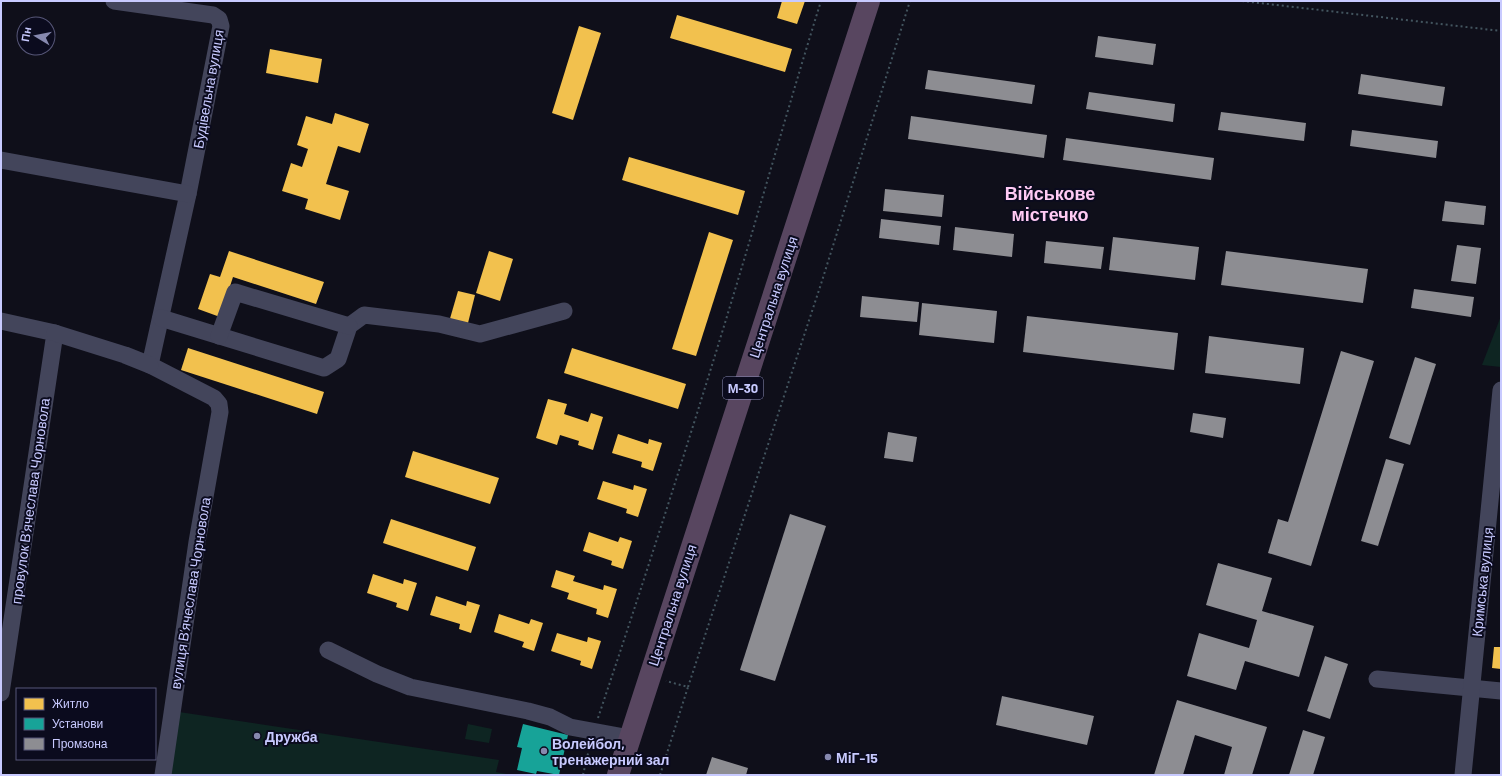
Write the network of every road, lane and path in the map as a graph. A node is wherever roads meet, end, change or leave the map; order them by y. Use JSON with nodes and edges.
{"nodes":[{"id":1,"x":114,"y":1,"type":"edge"},
{"id":2,"x":821,"y":1,"type":"edge"},
{"id":3,"x":869,"y":1,"type":"edge"},
{"id":4,"x":910,"y":1,"type":"edge"},
{"id":5,"x":1242,"y":1,"type":"edge"},
{"id":6,"x":1501,"y":32,"type":"edge"},
{"id":7,"x":1,"y":160,"type":"edge"},
{"id":8,"x":188,"y":194,"type":"junction"},
{"id":9,"x":564,"y":311,"type":"dead end"},
{"id":10,"x":161,"y":318,"type":"junction"},
{"id":11,"x":1,"y":321,"type":"edge"},
{"id":12,"x":349,"y":326,"type":"junction"},
{"id":13,"x":55,"y":333,"type":"junction"},
{"id":14,"x":219,"y":336,"type":"junction"},
{"id":15,"x":150,"y":365,"type":"junction"},
{"id":16,"x":1501,"y":390,"type":"edge"},
{"id":17,"x":1499,"y":432,"type":"edge"},
{"id":18,"x":1494,"y":530,"type":"edge"},
{"id":19,"x":328,"y":650,"type":"dead end"},
{"id":20,"x":1377,"y":679,"type":"dead end"},
{"id":21,"x":663,"y":680,"type":"dead end"},
{"id":22,"x":688,"y":687,"type":"junction"},
{"id":23,"x":1472,"y":688,"type":"junction"},
{"id":24,"x":1501,"y":691,"type":"edge"},
{"id":25,"x":1,"y":694,"type":"edge"},
{"id":26,"x":594,"y":732,"type":"junction"},
{"id":27,"x":630,"y":738,"type":"junction"},
{"id":28,"x":163,"y":775,"type":"edge"},
{"id":29,"x":583,"y":775,"type":"edge"},
{"id":30,"x":618,"y":775,"type":"edge"},
{"id":31,"x":660,"y":775,"type":"edge"},
{"id":32,"x":1463,"y":775,"type":"edge"}],
"edges":[{"from":1,"to":8,"type":"street","name":"Будівельна вулиця"},
{"from":2,"to":26,"type":"path"},
{"from":3,"to":27,"type":"highway","name":"Центральна вулиця","number":"М-30"},
{"from":4,"to":22,"type":"path"},
{"from":5,"to":6,"type":"path"},
{"from":7,"to":8,"type":"street"},
{"from":8,"to":10,"type":"street","name":"Будівельна вулиця"},
{"from":9,"to":12,"type":"street"},
{"from":10,"to":14,"type":"street"},
{"from":10,"to":15,"type":"street","name":"Будівельна вулиця"},
{"from":11,"to":13,"type":"street"},
{"from":12,"to":14,"type":"street"},
{"from":12,"to":14,"type":"street"},
{"from":13,"to":15,"type":"street"},
{"from":13,"to":25,"type":"street","name":"провулок В'ячеслава Чорновола"},
{"from":15,"to":28,"type":"street","name":"вулиця Вʼячеслава Чорновола"},
{"from":16,"to":17,"type":"street","name":"Кримська вулиця"},
{"from":17,"to":18,"type":"street","name":"Кримська вулиця"},
{"from":18,"to":23,"type":"street","name":"Кримська вулиця"},
{"from":19,"to":26,"type":"street"},
{"from":20,"to":23,"type":"street"},
{"from":21,"to":22,"type":"path"},
{"from":22,"to":31,"type":"path"},
{"from":23,"to":24,"type":"street"},
{"from":23,"to":32,"type":"street","name":"Кримська вулиця"},
{"from":26,"to":27,"type":"street"},
{"from":26,"to":29,"type":"path"},
{"from":27,"to":30,"type":"highway","name":"Центральна вулиця","number":"М-30"}]}
